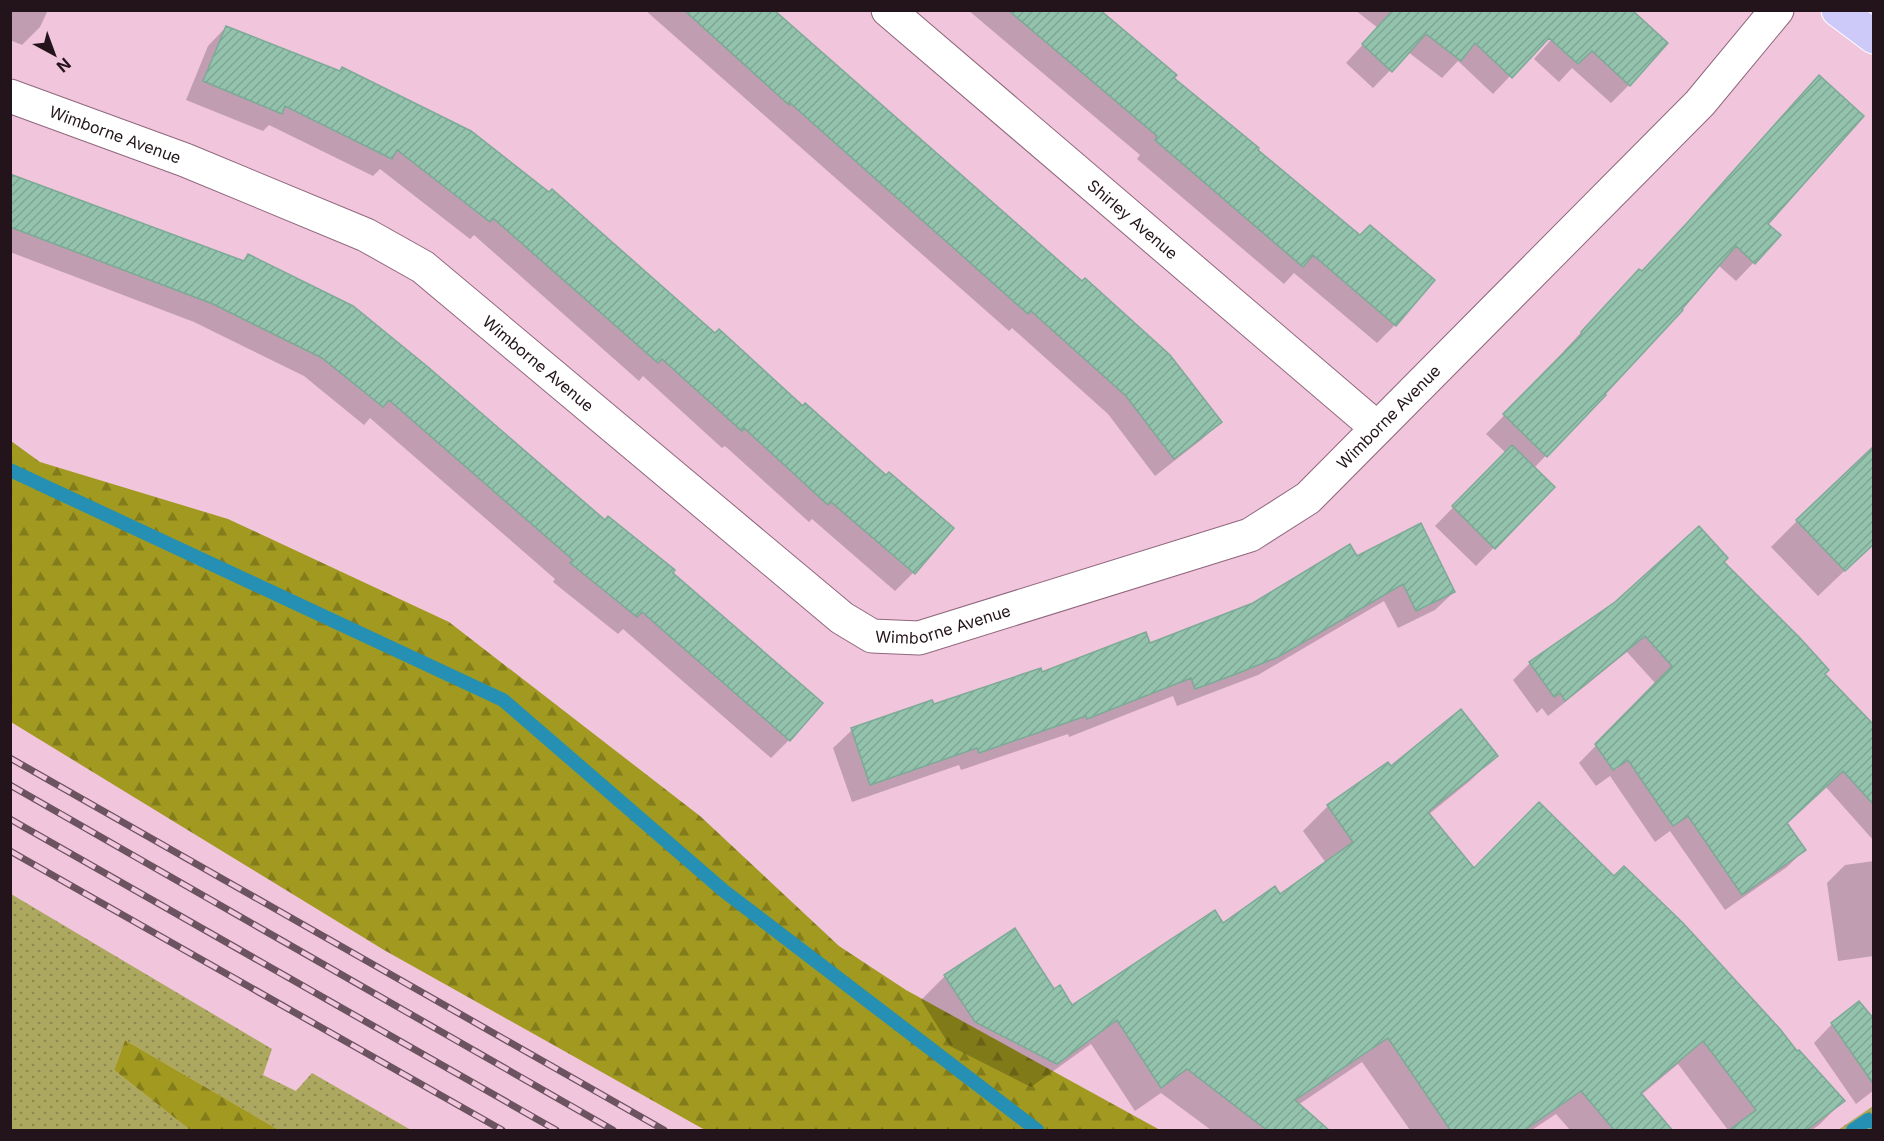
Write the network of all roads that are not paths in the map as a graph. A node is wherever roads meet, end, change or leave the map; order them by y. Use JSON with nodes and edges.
{"nodes":[{"id":1,"x":888,"y":10,"type":"edge"},
{"id":2,"x":1778,"y":10,"type":"edge"},
{"id":3,"x":1838,"y":10,"type":"edge"},
{"id":4,"x":1874,"y":37,"type":"edge"},
{"id":5,"x":10,"y":96,"type":"edge"},
{"id":6,"x":1377,"y":428,"type":"junction"}],
"edges":[{"from":1,"to":6,"type":"street","name":"Shirley Avenue"},
{"from":2,"to":6,"type":"street","name":"Wimborne Avenue"},
{"from":3,"to":4,"type":"main road"},
{"from":5,"to":6,"type":"street","name":"Wimborne Avenue"}]}
